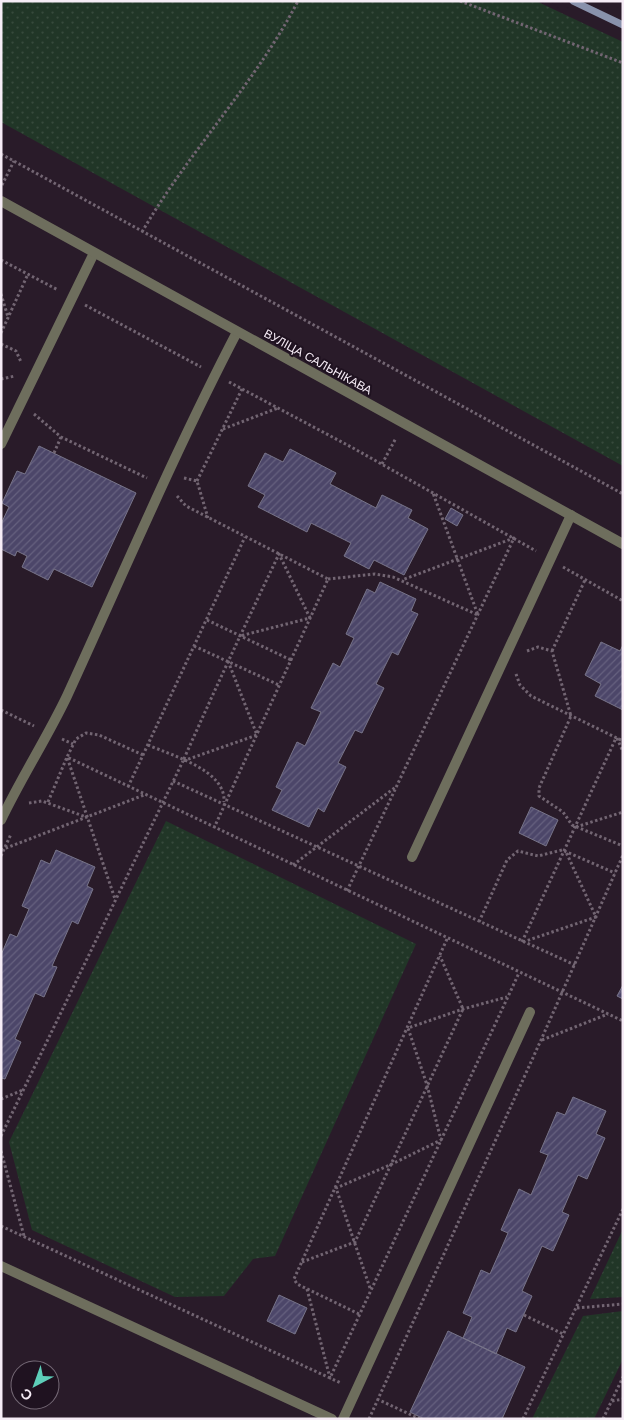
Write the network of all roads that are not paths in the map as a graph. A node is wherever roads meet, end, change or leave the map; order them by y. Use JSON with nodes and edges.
{"nodes":[{"id":1,"x":1,"y":201,"type":"edge"},
{"id":2,"x":94,"y":253,"type":"junction"},
{"id":3,"x":238,"y":332,"type":"junction"},
{"id":4,"x":1,"y":444,"type":"edge"},
{"id":5,"x":571,"y":515,"type":"junction"},
{"id":6,"x":623,"y":544,"type":"edge"},
{"id":7,"x":1,"y":820,"type":"edge"},
{"id":8,"x":412,"y":857,"type":"dead end"},
{"id":9,"x":530,"y":1012,"type":"dead end"},
{"id":10,"x":1,"y":1266,"type":"edge"},
{"id":11,"x":332,"y":1419,"type":"edge"},
{"id":12,"x":343,"y":1419,"type":"edge"}],
"edges":[{"from":1,"to":2,"type":"street","name":"ВУЛІЦА САЛЬНІКАВА"},
{"from":2,"to":3,"type":"street","name":"ВУЛІЦА САЛЬНІКАВА"},
{"from":2,"to":4,"type":"street"},
{"from":3,"to":5,"type":"street","name":"ВУЛІЦА САЛЬНІКАВА"},
{"from":3,"to":7,"type":"street"},
{"from":5,"to":6,"type":"street","name":"ВУЛІЦА САЛЬНІКАВА"},
{"from":5,"to":8,"type":"street"},
{"from":9,"to":12,"type":"street"},
{"from":10,"to":11,"type":"street"}]}
